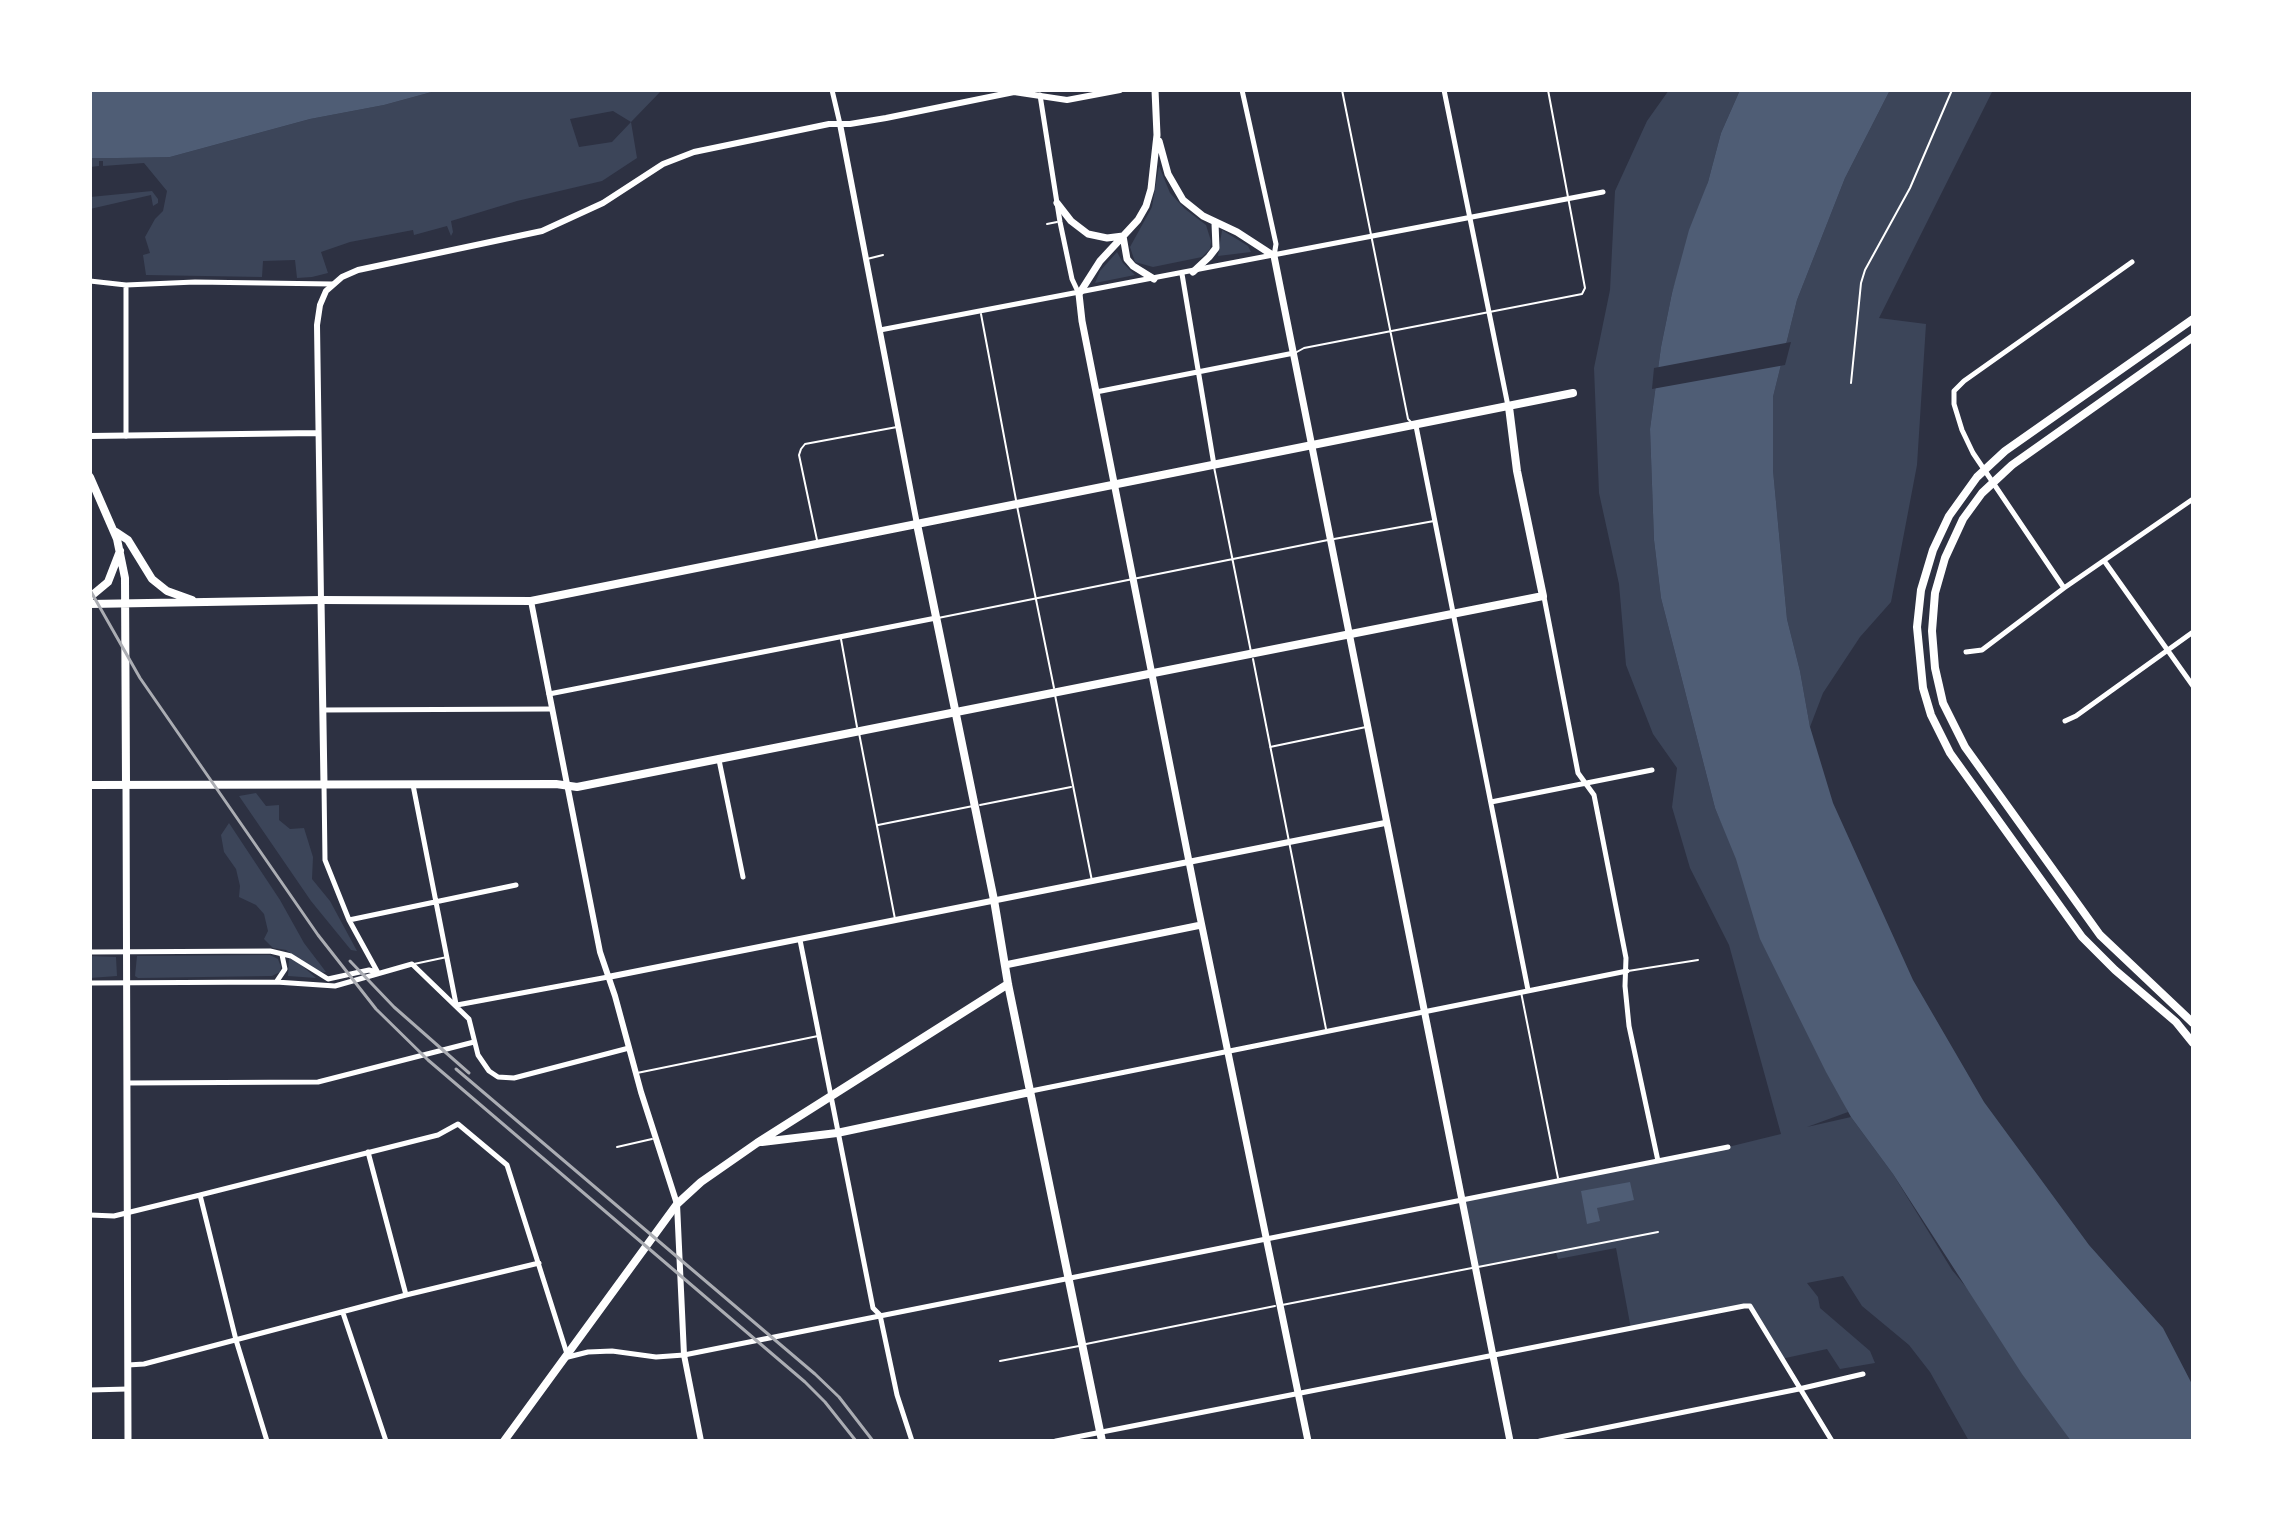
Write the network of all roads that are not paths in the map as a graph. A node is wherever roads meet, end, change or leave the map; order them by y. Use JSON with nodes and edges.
{"nodes":[{"id":1,"x":832,"y":90,"type":"edge"},
{"id":2,"x":1120,"y":90,"type":"edge"},
{"id":3,"x":1242,"y":90,"type":"edge"},
{"id":4,"x":1342,"y":90,"type":"edge"},
{"id":5,"x":1444,"y":90,"type":"edge"},
{"id":6,"x":1548,"y":90,"type":"edge"},
{"id":7,"x":1952,"y":90,"type":"edge"},
{"id":8,"x":1155,"y":92,"type":"edge"},
{"id":9,"x":1040,"y":95,"type":"junction"},
{"id":10,"x":840,"y":124,"type":"junction"},
{"id":11,"x":1157,"y":135,"type":"junction"},
{"id":12,"x":1603,"y":192,"type":"dead end"},
{"id":13,"x":1567,"y":198,"type":"junction"},
{"id":14,"x":1057,"y":203,"type":"junction"},
{"id":15,"x":1469,"y":217,"type":"junction"},
{"id":16,"x":1060,"y":222,"type":"junction"},
{"id":17,"x":1215,"y":223,"type":"junction"},
{"id":18,"x":1047,"y":224,"type":"dead end"},
{"id":19,"x":1370,"y":235,"type":"junction"},
{"id":20,"x":1123,"y":236,"type":"junction"},
{"id":21,"x":883,"y":255,"type":"dead end"},
{"id":22,"x":1274,"y":256,"type":"junction"},
{"id":23,"x":865,"y":260,"type":"junction"},
{"id":24,"x":2132,"y":262,"type":"dead end"},
{"id":25,"x":1193,"y":272,"type":"junction"},
{"id":26,"x":1182,"y":274,"type":"junction"},
{"id":27,"x":1154,"y":279,"type":"junction"},
{"id":28,"x":90,"y":281,"type":"edge"},
{"id":29,"x":332,"y":284,"type":"junction"},
{"id":30,"x":126,"y":285,"type":"junction"},
{"id":31,"x":1079,"y":294,"type":"junction"},
{"id":32,"x":1489,"y":312,"type":"junction"},
{"id":33,"x":980,"y":313,"type":"junction"},
{"id":34,"x":2193,"y":319,"type":"edge"},
{"id":35,"x":880,"y":330,"type":"junction"},
{"id":36,"x":1390,"y":332,"type":"junction"},
{"id":37,"x":2193,"y":337,"type":"edge"},
{"id":38,"x":1295,"y":353,"type":"junction"},
{"id":39,"x":1197,"y":371,"type":"junction"},
{"id":40,"x":1851,"y":383,"type":"dead end"},
{"id":41,"x":1095,"y":392,"type":"junction"},
{"id":42,"x":1573,"y":393,"type":"dead end"},
{"id":43,"x":1509,"y":407,"type":"junction"},
{"id":44,"x":1416,"y":426,"type":"junction"},
{"id":45,"x":898,"y":427,"type":"junction"},
{"id":46,"x":317,"y":433,"type":"junction"},
{"id":47,"x":90,"y":436,"type":"edge"},
{"id":48,"x":126,"y":436,"type":"junction"},
{"id":49,"x":1311,"y":446,"type":"junction"},
{"id":50,"x":1214,"y":465,"type":"junction"},
{"id":51,"x":1985,"y":468,"type":"junction"},
{"id":52,"x":90,"y":477,"type":"edge"},
{"id":53,"x":1994,"y":482,"type":"junction"},
{"id":54,"x":1115,"y":484,"type":"junction"},
{"id":55,"x":2193,"y":499,"type":"edge"},
{"id":56,"x":1016,"y":504,"type":"junction"},
{"id":57,"x":1435,"y":521,"type":"junction"},
{"id":58,"x":917,"y":524,"type":"junction"},
{"id":59,"x":113,"y":530,"type":"junction"},
{"id":60,"x":1330,"y":540,"type":"junction"},
{"id":61,"x":818,"y":544,"type":"junction"},
{"id":62,"x":120,"y":550,"type":"junction"},
{"id":63,"x":1231,"y":559,"type":"junction"},
{"id":64,"x":2105,"y":562,"type":"junction"},
{"id":65,"x":1133,"y":579,"type":"junction"},
{"id":66,"x":2064,"y":588,"type":"junction"},
{"id":67,"x":1543,"y":596,"type":"junction"},
{"id":68,"x":90,"y":597,"type":"edge"},
{"id":69,"x":1036,"y":598,"type":"junction"},
{"id":70,"x":321,"y":600,"type":"junction"},
{"id":71,"x":531,"y":601,"type":"junction"},
{"id":72,"x":201,"y":602,"type":"junction"},
{"id":73,"x":90,"y":604,"type":"edge"},
{"id":74,"x":126,"y":604,"type":"junction"},
{"id":75,"x":1453,"y":614,"type":"junction"},
{"id":76,"x":937,"y":618,"type":"junction"},
{"id":77,"x":2193,"y":632,"type":"edge"},
{"id":78,"x":1349,"y":634,"type":"junction"},
{"id":79,"x":841,"y":638,"type":"junction"},
{"id":80,"x":2167,"y":650,"type":"junction"},
{"id":81,"x":1966,"y":652,"type":"dead end"},
{"id":82,"x":1252,"y":655,"type":"junction"},
{"id":83,"x":1153,"y":674,"type":"junction"},
{"id":84,"x":2193,"y":686,"type":"edge"},
{"id":85,"x":1055,"y":693,"type":"junction"},
{"id":86,"x":549,"y":694,"type":"junction"},
{"id":87,"x":552,"y":709,"type":"junction"},
{"id":88,"x":323,"y":710,"type":"junction"},
{"id":89,"x":957,"y":712,"type":"junction"},
{"id":90,"x":2065,"y":721,"type":"dead end"},
{"id":91,"x":1367,"y":727,"type":"junction"},
{"id":92,"x":859,"y":733,"type":"junction"},
{"id":93,"x":1269,"y":747,"type":"junction"},
{"id":94,"x":719,"y":760,"type":"junction"},
{"id":95,"x":1652,"y":770,"type":"dead end"},
{"id":96,"x":1587,"y":783,"type":"junction"},
{"id":97,"x":126,"y":784,"type":"junction"},
{"id":98,"x":90,"y":785,"type":"edge"},
{"id":99,"x":324,"y":785,"type":"junction"},
{"id":100,"x":413,"y":785,"type":"junction"},
{"id":101,"x":567,"y":786,"type":"junction"},
{"id":102,"x":1073,"y":787,"type":"junction"},
{"id":103,"x":1491,"y":802,"type":"junction"},
{"id":104,"x":975,"y":806,"type":"junction"},
{"id":105,"x":1385,"y":823,"type":"junction"},
{"id":106,"x":877,"y":825,"type":"junction"},
{"id":107,"x":1289,"y":842,"type":"junction"},
{"id":108,"x":1189,"y":863,"type":"junction"},
{"id":109,"x":743,"y":877,"type":"dead end"},
{"id":110,"x":1092,"y":882,"type":"junction"},
{"id":111,"x":516,"y":885,"type":"dead end"},
{"id":112,"x":994,"y":900,"type":"junction"},
{"id":113,"x":436,"y":901,"type":"junction"},
{"id":114,"x":895,"y":919,"type":"junction"},
{"id":115,"x":349,"y":920,"type":"junction"},
{"id":116,"x":1201,"y":925,"type":"junction"},
{"id":117,"x":800,"y":940,"type":"junction"},
{"id":118,"x":90,"y":952,"type":"edge"},
{"id":119,"x":127,"y":952,"type":"junction"},
{"id":120,"x":281,"y":954,"type":"junction"},
{"id":121,"x":448,"y":957,"type":"junction"},
{"id":122,"x":1698,"y":960,"type":"dead end"},
{"id":123,"x":412,"y":964,"type":"junction"},
{"id":124,"x":1005,"y":965,"type":"junction"},
{"id":125,"x":1627,"y":971,"type":"junction"},
{"id":126,"x":377,"y":972,"type":"junction"},
{"id":127,"x":608,"y":977,"type":"junction"},
{"id":128,"x":276,"y":982,"type":"junction"},
{"id":129,"x":90,"y":983,"type":"edge"},
{"id":130,"x":127,"y":983,"type":"junction"},
{"id":131,"x":1008,"y":984,"type":"junction"},
{"id":132,"x":1525,"y":990,"type":"junction"},
{"id":133,"x":456,"y":1005,"type":"junction"},
{"id":134,"x":1424,"y":1011,"type":"junction"},
{"id":135,"x":2193,"y":1023,"type":"edge"},
{"id":136,"x":1326,"y":1030,"type":"junction"},
{"id":137,"x":818,"y":1036,"type":"junction"},
{"id":138,"x":474,"y":1042,"type":"junction"},
{"id":139,"x":2193,"y":1043,"type":"edge"},
{"id":140,"x":629,"y":1048,"type":"junction"},
{"id":141,"x":1227,"y":1050,"type":"junction"},
{"id":142,"x":635,"y":1073,"type":"junction"},
{"id":143,"x":127,"y":1083,"type":"junction"},
{"id":144,"x":1030,"y":1092,"type":"junction"},
{"id":145,"x":829,"y":1098,"type":"junction"},
{"id":146,"x":837,"y":1133,"type":"junction"},
{"id":147,"x":657,"y":1138,"type":"junction"},
{"id":148,"x":757,"y":1143,"type":"junction"},
{"id":149,"x":617,"y":1147,"type":"dead end"},
{"id":150,"x":1728,"y":1147,"type":"dead end"},
{"id":151,"x":368,"y":1152,"type":"junction"},
{"id":152,"x":1658,"y":1161,"type":"junction"},
{"id":153,"x":1559,"y":1181,"type":"junction"},
{"id":154,"x":200,"y":1195,"type":"junction"},
{"id":155,"x":1461,"y":1200,"type":"junction"},
{"id":156,"x":677,"y":1204,"type":"junction"},
{"id":157,"x":127,"y":1212,"type":"junction"},
{"id":158,"x":90,"y":1215,"type":"edge"},
{"id":159,"x":1658,"y":1232,"type":"dead end"},
{"id":160,"x":1267,"y":1239,"type":"junction"},
{"id":161,"x":539,"y":1263,"type":"junction"},
{"id":162,"x":1475,"y":1267,"type":"junction"},
{"id":163,"x":1069,"y":1278,"type":"junction"},
{"id":164,"x":406,"y":1295,"type":"junction"},
{"id":165,"x":1280,"y":1305,"type":"junction"},
{"id":166,"x":343,"y":1313,"type":"junction"},
{"id":167,"x":880,"y":1315,"type":"junction"},
{"id":168,"x":236,"y":1340,"type":"junction"},
{"id":169,"x":1084,"y":1345,"type":"junction"},
{"id":170,"x":1492,"y":1354,"type":"junction"},
{"id":171,"x":684,"y":1355,"type":"junction"},
{"id":172,"x":568,"y":1357,"type":"junction"},
{"id":173,"x":1000,"y":1361,"type":"dead end"},
{"id":174,"x":128,"y":1365,"type":"junction"},
{"id":175,"x":1863,"y":1374,"type":"dead end"},
{"id":176,"x":128,"y":1389,"type":"junction"},
{"id":177,"x":1799,"y":1389,"type":"junction"},
{"id":178,"x":90,"y":1390,"type":"edge"},
{"id":179,"x":1298,"y":1392,"type":"junction"},
{"id":180,"x":1102,"y":1437,"type":"edge"},
{"id":181,"x":128,"y":1441,"type":"edge"},
{"id":182,"x":267,"y":1441,"type":"edge"},
{"id":183,"x":386,"y":1441,"type":"edge"},
{"id":184,"x":504,"y":1441,"type":"edge"},
{"id":185,"x":701,"y":1441,"type":"edge"},
{"id":186,"x":912,"y":1441,"type":"edge"},
{"id":187,"x":1056,"y":1441,"type":"edge"},
{"id":188,"x":1308,"y":1441,"type":"edge"},
{"id":189,"x":1510,"y":1441,"type":"edge"},
{"id":190,"x":1540,"y":1441,"type":"edge"},
{"id":191,"x":1832,"y":1441,"type":"edge"}],
"edges":[{"from":1,"to":10,"type":"street"},
{"from":2,"to":9,"type":"street"},
{"from":3,"to":22,"type":"street"},
{"from":4,"to":19,"type":"lane"},
{"from":5,"to":15,"type":"street"},
{"from":6,"to":13,"type":"lane"},
{"from":7,"to":40,"type":"lane"},
{"from":8,"to":11,"type":"main road"},
{"from":9,"to":10,"type":"street"},
{"from":9,"to":14,"type":"street"},
{"from":10,"to":23,"type":"street"},
{"from":10,"to":29,"type":"street"},
{"from":11,"to":17,"type":"main road"},
{"from":11,"to":20,"type":"main road"},
{"from":12,"to":13,"type":"street"},
{"from":13,"to":15,"type":"street"},
{"from":13,"to":32,"type":"lane"},
{"from":14,"to":16,"type":"street"},
{"from":14,"to":20,"type":"main road"},
{"from":15,"to":19,"type":"street"},
{"from":15,"to":32,"type":"street"},
{"from":16,"to":18,"type":"lane"},
{"from":16,"to":31,"type":"street"},
{"from":17,"to":22,"type":"main road"},
{"from":17,"to":25,"type":"main road"},
{"from":19,"to":22,"type":"street"},
{"from":19,"to":36,"type":"lane"},
{"from":20,"to":27,"type":"main road"},
{"from":20,"to":31,"type":"main road"},
{"from":21,"to":23,"type":"lane"},
{"from":22,"to":25,"type":"street"},
{"from":22,"to":38,"type":"main road"},
{"from":23,"to":35,"type":"street"},
{"from":24,"to":51,"type":"street"},
{"from":25,"to":26,"type":"street"},
{"from":26,"to":27,"type":"street"},
{"from":26,"to":39,"type":"street"},
{"from":27,"to":31,"type":"street"},
{"from":28,"to":30,"type":"street"},
{"from":29,"to":30,"type":"street"},
{"from":29,"to":46,"type":"street"},
{"from":30,"to":48,"type":"street"},
{"from":31,"to":33,"type":"street"},
{"from":31,"to":41,"type":"main road"},
{"from":32,"to":36,"type":"lane"},
{"from":32,"to":43,"type":"street"},
{"from":33,"to":35,"type":"street"},
{"from":33,"to":56,"type":"lane"},
{"from":34,"to":51,"type":"main road"},
{"from":35,"to":45,"type":"street"},
{"from":36,"to":38,"type":"lane"},
{"from":36,"to":44,"type":"lane"},
{"from":37,"to":53,"type":"main road"},
{"from":38,"to":39,"type":"street"},
{"from":38,"to":49,"type":"main road"},
{"from":39,"to":41,"type":"street"},
{"from":39,"to":50,"type":"street"},
{"from":41,"to":54,"type":"main road"},
{"from":42,"to":43,"type":"main road"},
{"from":43,"to":44,"type":"main road"},
{"from":43,"to":67,"type":"main road"},
{"from":44,"to":49,"type":"main road"},
{"from":44,"to":57,"type":"street"},
{"from":45,"to":58,"type":"street"},
{"from":45,"to":61,"type":"lane"},
{"from":46,"to":48,"type":"street"},
{"from":46,"to":70,"type":"street"},
{"from":47,"to":48,"type":"street"},
{"from":49,"to":50,"type":"main road"},
{"from":49,"to":60,"type":"main road"},
{"from":50,"to":54,"type":"main road"},
{"from":50,"to":63,"type":"lane"},
{"from":51,"to":53,"type":"street"},
{"from":51,"to":139,"type":"main road"},
{"from":52,"to":59,"type":"main road"},
{"from":53,"to":66,"type":"street"},
{"from":53,"to":135,"type":"main road"},
{"from":54,"to":56,"type":"main road"},
{"from":54,"to":65,"type":"main road"},
{"from":55,"to":64,"type":"street"},
{"from":56,"to":58,"type":"main road"},
{"from":56,"to":69,"type":"lane"},
{"from":57,"to":60,"type":"lane"},
{"from":57,"to":75,"type":"street"},
{"from":58,"to":61,"type":"main road"},
{"from":58,"to":76,"type":"main road"},
{"from":59,"to":62,"type":"main road"},
{"from":59,"to":72,"type":"main road"},
{"from":60,"to":63,"type":"lane"},
{"from":60,"to":78,"type":"main road"},
{"from":61,"to":71,"type":"main road"},
{"from":62,"to":68,"type":"main road"},
{"from":62,"to":74,"type":"main road"},
{"from":63,"to":65,"type":"lane"},
{"from":63,"to":82,"type":"lane"},
{"from":64,"to":66,"type":"street"},
{"from":64,"to":80,"type":"street"},
{"from":65,"to":69,"type":"lane"},
{"from":65,"to":83,"type":"main road"},
{"from":66,"to":81,"type":"street"},
{"from":67,"to":75,"type":"main road"},
{"from":67,"to":96,"type":"street"},
{"from":69,"to":76,"type":"lane"},
{"from":69,"to":85,"type":"lane"},
{"from":70,"to":71,"type":"main road"},
{"from":70,"to":72,"type":"main road"},
{"from":70,"to":88,"type":"main road"},
{"from":71,"to":86,"type":"street"},
{"from":72,"to":74,"type":"main road"},
{"from":73,"to":74,"type":"main road"},
{"from":74,"to":97,"type":"main road"},
{"from":75,"to":78,"type":"main road"},
{"from":75,"to":103,"type":"street"},
{"from":76,"to":79,"type":"street"},
{"from":76,"to":89,"type":"main road"},
{"from":77,"to":80,"type":"street"},
{"from":78,"to":82,"type":"main road"},
{"from":78,"to":91,"type":"main road"},
{"from":79,"to":86,"type":"street"},
{"from":79,"to":92,"type":"lane"},
{"from":80,"to":84,"type":"street"},
{"from":80,"to":90,"type":"street"},
{"from":82,"to":83,"type":"main road"},
{"from":82,"to":93,"type":"lane"},
{"from":83,"to":85,"type":"main road"},
{"from":83,"to":108,"type":"main road"},
{"from":85,"to":89,"type":"main road"},
{"from":85,"to":102,"type":"lane"},
{"from":86,"to":87,"type":"street"},
{"from":87,"to":88,"type":"street"},
{"from":87,"to":101,"type":"street"},
{"from":88,"to":99,"type":"main road"},
{"from":89,"to":92,"type":"main road"},
{"from":89,"to":104,"type":"main road"},
{"from":91,"to":93,"type":"lane"},
{"from":91,"to":105,"type":"main road"},
{"from":92,"to":94,"type":"main road"},
{"from":92,"to":106,"type":"lane"},
{"from":93,"to":107,"type":"lane"},
{"from":94,"to":101,"type":"main road"},
{"from":94,"to":109,"type":"street"},
{"from":95,"to":96,"type":"street"},
{"from":96,"to":103,"type":"street"},
{"from":96,"to":125,"type":"street"},
{"from":97,"to":98,"type":"main road"},
{"from":97,"to":99,"type":"main road"},
{"from":97,"to":119,"type":"main road"},
{"from":99,"to":100,"type":"main road"},
{"from":99,"to":115,"type":"street"},
{"from":100,"to":101,"type":"main road"},
{"from":100,"to":113,"type":"street"},
{"from":101,"to":127,"type":"street"},
{"from":102,"to":104,"type":"lane"},
{"from":102,"to":110,"type":"lane"},
{"from":103,"to":132,"type":"street"},
{"from":104,"to":106,"type":"lane"},
{"from":104,"to":112,"type":"main road"},
{"from":105,"to":107,"type":"street"},
{"from":105,"to":134,"type":"main road"},
{"from":106,"to":114,"type":"lane"},
{"from":107,"to":108,"type":"street"},
{"from":107,"to":136,"type":"lane"},
{"from":108,"to":110,"type":"street"},
{"from":108,"to":116,"type":"main road"},
{"from":110,"to":112,"type":"street"},
{"from":111,"to":113,"type":"street"},
{"from":112,"to":114,"type":"street"},
{"from":112,"to":124,"type":"main road"},
{"from":113,"to":115,"type":"street"},
{"from":113,"to":121,"type":"street"},
{"from":114,"to":117,"type":"street"},
{"from":115,"to":126,"type":"street"},
{"from":116,"to":124,"type":"main road"},
{"from":116,"to":141,"type":"main road"},
{"from":117,"to":127,"type":"street"},
{"from":117,"to":137,"type":"street"},
{"from":118,"to":119,"type":"street"},
{"from":119,"to":120,"type":"street"},
{"from":119,"to":130,"type":"main road"},
{"from":120,"to":126,"type":"street"},
{"from":120,"to":128,"type":"street"},
{"from":121,"to":123,"type":"lane"},
{"from":121,"to":133,"type":"street"},
{"from":122,"to":125,"type":"lane"},
{"from":123,"to":126,"type":"street"},
{"from":123,"to":133,"type":"street"},
{"from":124,"to":131,"type":"main road"},
{"from":125,"to":132,"type":"street"},
{"from":125,"to":152,"type":"street"},
{"from":126,"to":128,"type":"street"},
{"from":127,"to":133,"type":"street"},
{"from":127,"to":140,"type":"street"},
{"from":128,"to":130,"type":"street"},
{"from":129,"to":130,"type":"street"},
{"from":130,"to":143,"type":"main road"},
{"from":131,"to":144,"type":"main road"},
{"from":131,"to":145,"type":"main road"},
{"from":132,"to":134,"type":"street"},
{"from":132,"to":153,"type":"lane"},
{"from":133,"to":138,"type":"street"},
{"from":134,"to":136,"type":"street"},
{"from":134,"to":155,"type":"main road"},
{"from":136,"to":141,"type":"street"},
{"from":137,"to":142,"type":"lane"},
{"from":137,"to":145,"type":"street"},
{"from":138,"to":140,"type":"street"},
{"from":138,"to":143,"type":"street"},
{"from":140,"to":142,"type":"street"},
{"from":141,"to":144,"type":"street"},
{"from":141,"to":160,"type":"main road"},
{"from":142,"to":147,"type":"street"},
{"from":143,"to":157,"type":"main road"},
{"from":144,"to":146,"type":"main road"},
{"from":144,"to":163,"type":"main road"},
{"from":145,"to":146,"type":"street"},
{"from":145,"to":148,"type":"main road"},
{"from":146,"to":148,"type":"main road"},
{"from":146,"to":167,"type":"street"},
{"from":147,"to":149,"type":"lane"},
{"from":147,"to":156,"type":"street"},
{"from":148,"to":156,"type":"main road"},
{"from":150,"to":152,"type":"street"},
{"from":151,"to":154,"type":"street"},
{"from":151,"to":161,"type":"street"},
{"from":151,"to":164,"type":"street"},
{"from":152,"to":153,"type":"street"},
{"from":153,"to":155,"type":"street"},
{"from":154,"to":157,"type":"street"},
{"from":154,"to":168,"type":"street"},
{"from":155,"to":160,"type":"street"},
{"from":155,"to":162,"type":"main road"},
{"from":156,"to":171,"type":"street"},
{"from":156,"to":172,"type":"main road"},
{"from":157,"to":158,"type":"street"},
{"from":157,"to":174,"type":"main road"},
{"from":159,"to":162,"type":"lane"},
{"from":160,"to":163,"type":"street"},
{"from":160,"to":165,"type":"main road"},
{"from":161,"to":164,"type":"street"},
{"from":161,"to":172,"type":"street"},
{"from":162,"to":165,"type":"lane"},
{"from":162,"to":170,"type":"main road"},
{"from":163,"to":167,"type":"street"},
{"from":163,"to":169,"type":"main road"},
{"from":164,"to":166,"type":"street"},
{"from":165,"to":169,"type":"lane"},
{"from":165,"to":179,"type":"main road"},
{"from":166,"to":168,"type":"street"},
{"from":166,"to":183,"type":"street"},
{"from":167,"to":171,"type":"street"},
{"from":167,"to":186,"type":"street"},
{"from":168,"to":174,"type":"street"},
{"from":168,"to":182,"type":"street"},
{"from":169,"to":173,"type":"lane"},
{"from":169,"to":180,"type":"main road"},
{"from":170,"to":177,"type":"street"},
{"from":170,"to":179,"type":"street"},
{"from":170,"to":189,"type":"main road"},
{"from":171,"to":172,"type":"street"},
{"from":171,"to":185,"type":"street"},
{"from":172,"to":184,"type":"main road"},
{"from":174,"to":176,"type":"main road"},
{"from":175,"to":177,"type":"street"},
{"from":176,"to":178,"type":"street"},
{"from":176,"to":181,"type":"main road"},
{"from":177,"to":190,"type":"street"},
{"from":177,"to":191,"type":"street"},
{"from":179,"to":180,"type":"street"},
{"from":179,"to":188,"type":"main road"},
{"from":180,"to":187,"type":"street"}]}
